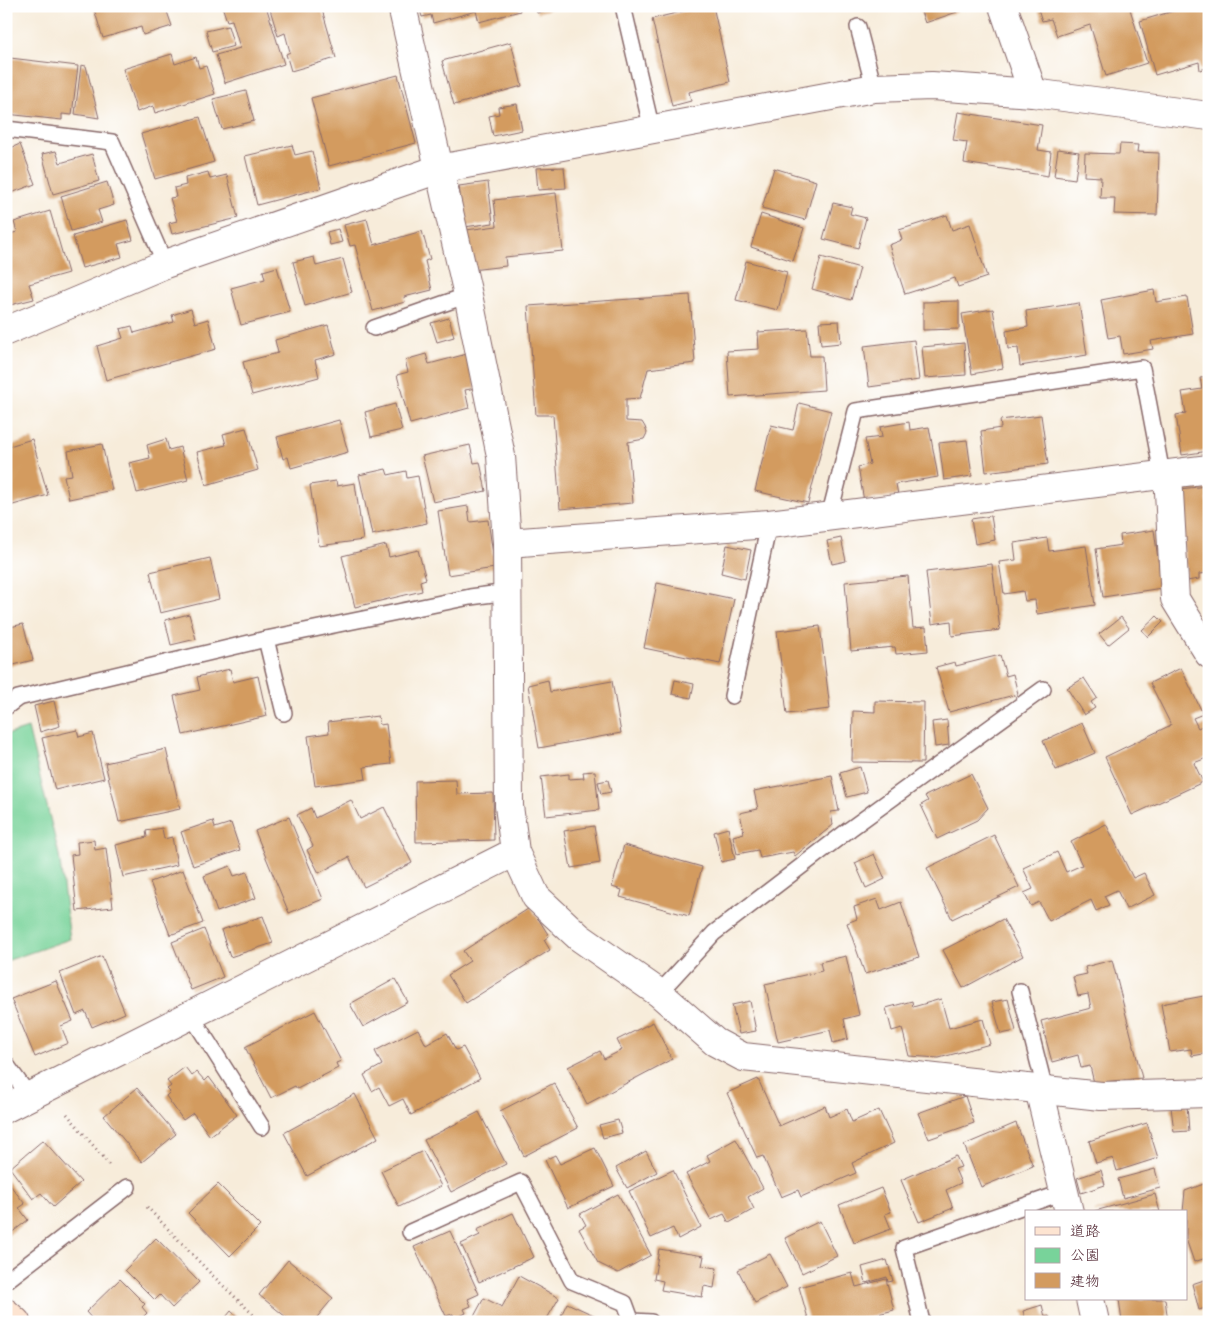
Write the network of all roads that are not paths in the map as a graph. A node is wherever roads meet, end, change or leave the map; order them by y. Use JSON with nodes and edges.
{"nodes":[{"id":1,"x":402,"y":6,"type":"edge"},
{"id":2,"x":623,"y":6,"type":"edge"},
{"id":3,"x":1004,"y":6,"type":"edge"},
{"id":4,"x":858,"y":27,"type":"dead end"},
{"id":5,"x":874,"y":88,"type":"junction"},
{"id":6,"x":1032,"y":93,"type":"junction"},
{"id":7,"x":1209,"y":116,"type":"edge"},
{"id":8,"x":6,"y":129,"type":"edge"},
{"id":9,"x":652,"y":130,"type":"junction"},
{"id":10,"x":439,"y":169,"type":"junction"},
{"id":11,"x":165,"y":264,"type":"junction"},
{"id":12,"x":468,"y":296,"type":"junction"},
{"id":13,"x":374,"y":328,"type":"dead end"},
{"id":14,"x":6,"y":331,"type":"edge"},
{"id":15,"x":1209,"y":469,"type":"edge"},
{"id":16,"x":1165,"y":474,"type":"junction"},
{"id":17,"x":829,"y":517,"type":"junction"},
{"id":18,"x":769,"y":524,"type":"junction"},
{"id":19,"x":507,"y":544,"type":"junction"},
{"id":20,"x":508,"y":592,"type":"junction"},
{"id":21,"x":266,"y":639,"type":"junction"},
{"id":22,"x":1209,"y":654,"type":"edge"},
{"id":23,"x":1043,"y":689,"type":"dead end"},
{"id":24,"x":732,"y":696,"type":"dead end"},
{"id":25,"x":6,"y":707,"type":"edge"},
{"id":26,"x":284,"y":713,"type":"dead end"},
{"id":27,"x":514,"y":852,"type":"junction"},
{"id":28,"x":1020,"y":991,"type":"dead end"},
{"id":29,"x":658,"y":993,"type":"junction"},
{"id":30,"x":191,"y":1016,"type":"junction"},
{"id":31,"x":6,"y":1064,"type":"edge"},
{"id":32,"x":1042,"y":1089,"type":"junction"},
{"id":33,"x":1209,"y":1093,"type":"edge"},
{"id":34,"x":27,"y":1098,"type":"edge"},
{"id":35,"x":262,"y":1127,"type":"dead end"},
{"id":36,"x":128,"y":1187,"type":"road end"},
{"id":37,"x":1066,"y":1202,"type":"edge"},
{"id":38,"x":1038,"y":1210,"type":"edge"},
{"id":39,"x":1025,"y":1214,"type":"edge"},
{"id":40,"x":410,"y":1232,"type":"dead end"},
{"id":41,"x":6,"y":1282,"type":"edge"},
{"id":42,"x":1090,"y":1300,"type":"edge"},
{"id":43,"x":6,"y":1313,"type":"edge"},
{"id":44,"x":632,"y":1321,"type":"edge"},
{"id":45,"x":16,"y":1322,"type":"edge"},
{"id":46,"x":651,"y":1322,"type":"edge"},
{"id":47,"x":922,"y":1322,"type":"edge"},
{"id":48,"x":1095,"y":1322,"type":"edge"}],
"edges":[{"from":1,"to":10,"type":"street"},
{"from":2,"to":9,"type":"lane"},
{"from":3,"to":6,"type":"street"},
{"from":4,"to":5,"type":"lane"},
{"from":5,"to":6,"type":"street"},
{"from":5,"to":9,"type":"street"},
{"from":6,"to":7,"type":"street"},
{"from":8,"to":11,"type":"lane"},
{"from":9,"to":10,"type":"street"},
{"from":10,"to":11,"type":"street"},
{"from":10,"to":12,"type":"street"},
{"from":11,"to":14,"type":"street"},
{"from":12,"to":13,"type":"lane"},
{"from":12,"to":19,"type":"street"},
{"from":15,"to":16,"type":"street"},
{"from":16,"to":17,"type":"street"},
{"from":16,"to":17,"type":"lane"},
{"from":16,"to":22,"type":"street"},
{"from":17,"to":18,"type":"street"},
{"from":18,"to":19,"type":"street"},
{"from":18,"to":24,"type":"lane"},
{"from":19,"to":20,"type":"street"},
{"from":20,"to":21,"type":"lane"},
{"from":20,"to":27,"type":"street"},
{"from":21,"to":25,"type":"lane"},
{"from":21,"to":26,"type":"lane"},
{"from":23,"to":29,"type":"lane"},
{"from":27,"to":29,"type":"street"},
{"from":27,"to":30,"type":"street"},
{"from":28,"to":32,"type":"lane"},
{"from":29,"to":32,"type":"street"},
{"from":30,"to":34,"type":"street"},
{"from":30,"to":35,"type":"lane"},
{"from":31,"to":34,"type":"lane"},
{"from":32,"to":33,"type":"street"},
{"from":32,"to":37,"type":"street"},
{"from":36,"to":41,"type":"lane"},
{"from":37,"to":38,"type":"lane"},
{"from":39,"to":47,"type":"lane"},
{"from":40,"to":44,"type":"lane"},
{"from":42,"to":48,"type":"street"},
{"from":43,"to":45,"type":"street"},
{"from":44,"to":46,"type":"lane"}]}
